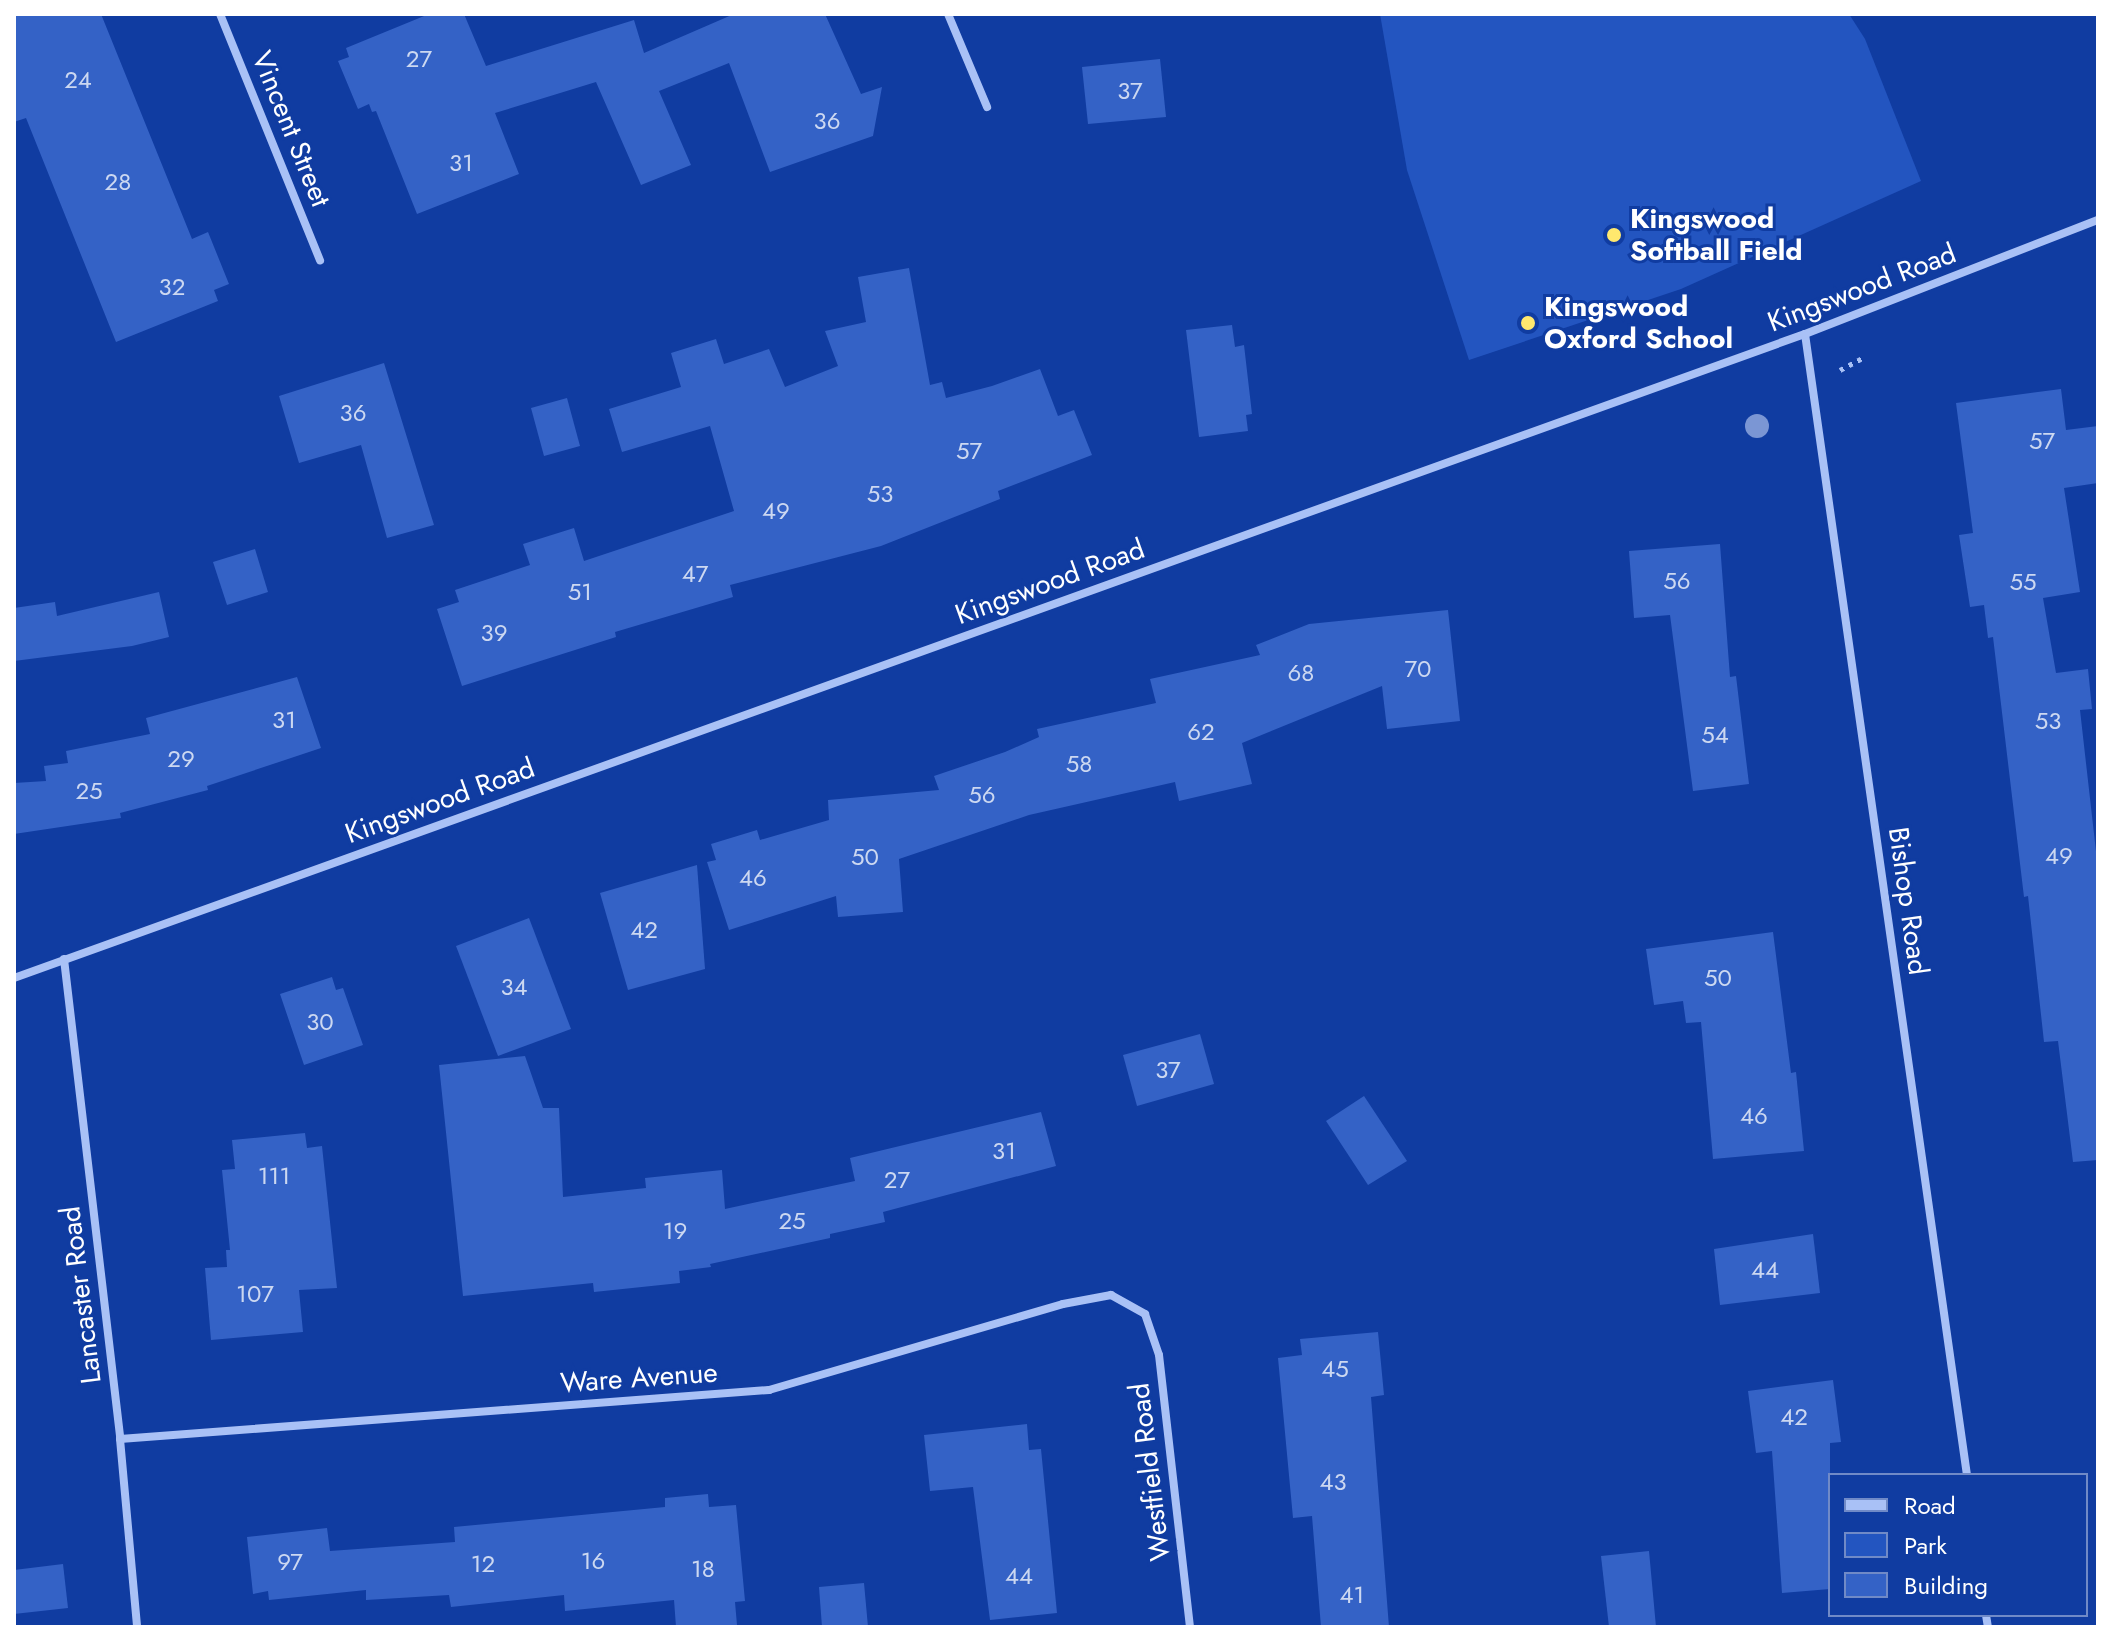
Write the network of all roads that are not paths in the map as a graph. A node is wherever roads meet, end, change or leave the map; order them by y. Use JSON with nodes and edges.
{"nodes":[{"id":1,"x":220,"y":14,"type":"edge"},
{"id":2,"x":948,"y":14,"type":"edge"},
{"id":3,"x":987,"y":107,"type":"dead end"},
{"id":4,"x":2098,"y":220,"type":"edge"},
{"id":5,"x":320,"y":260,"type":"dead end"},
{"id":6,"x":1805,"y":334,"type":"junction"},
{"id":7,"x":64,"y":959,"type":"junction"},
{"id":8,"x":14,"y":978,"type":"edge"},
{"id":9,"x":1145,"y":1314,"type":"joint"},
{"id":10,"x":120,"y":1439,"type":"junction"},
{"id":11,"x":1967,"y":1473,"type":"edge"},
{"id":12,"x":137,"y":1627,"type":"edge"},
{"id":13,"x":1190,"y":1627,"type":"edge"}],
"edges":[{"from":1,"to":5,"type":"street","name":"Vincent Street"},
{"from":2,"to":3,"type":"street"},
{"from":4,"to":6,"type":"street","name":"Kingswood Road"},
{"from":6,"to":7,"type":"street","name":"Kingswood Road"},
{"from":6,"to":11,"type":"street","name":"Bishop Road"},
{"from":7,"to":8,"type":"street","name":"Kingswood Road"},
{"from":7,"to":10,"type":"street","name":"Lancaster Road"},
{"from":9,"to":10,"type":"street","name":"Ware Avenue"},
{"from":9,"to":13,"type":"street","name":"Westfield Road"},
{"from":10,"to":12,"type":"street","name":"Lancaster Road"}]}
